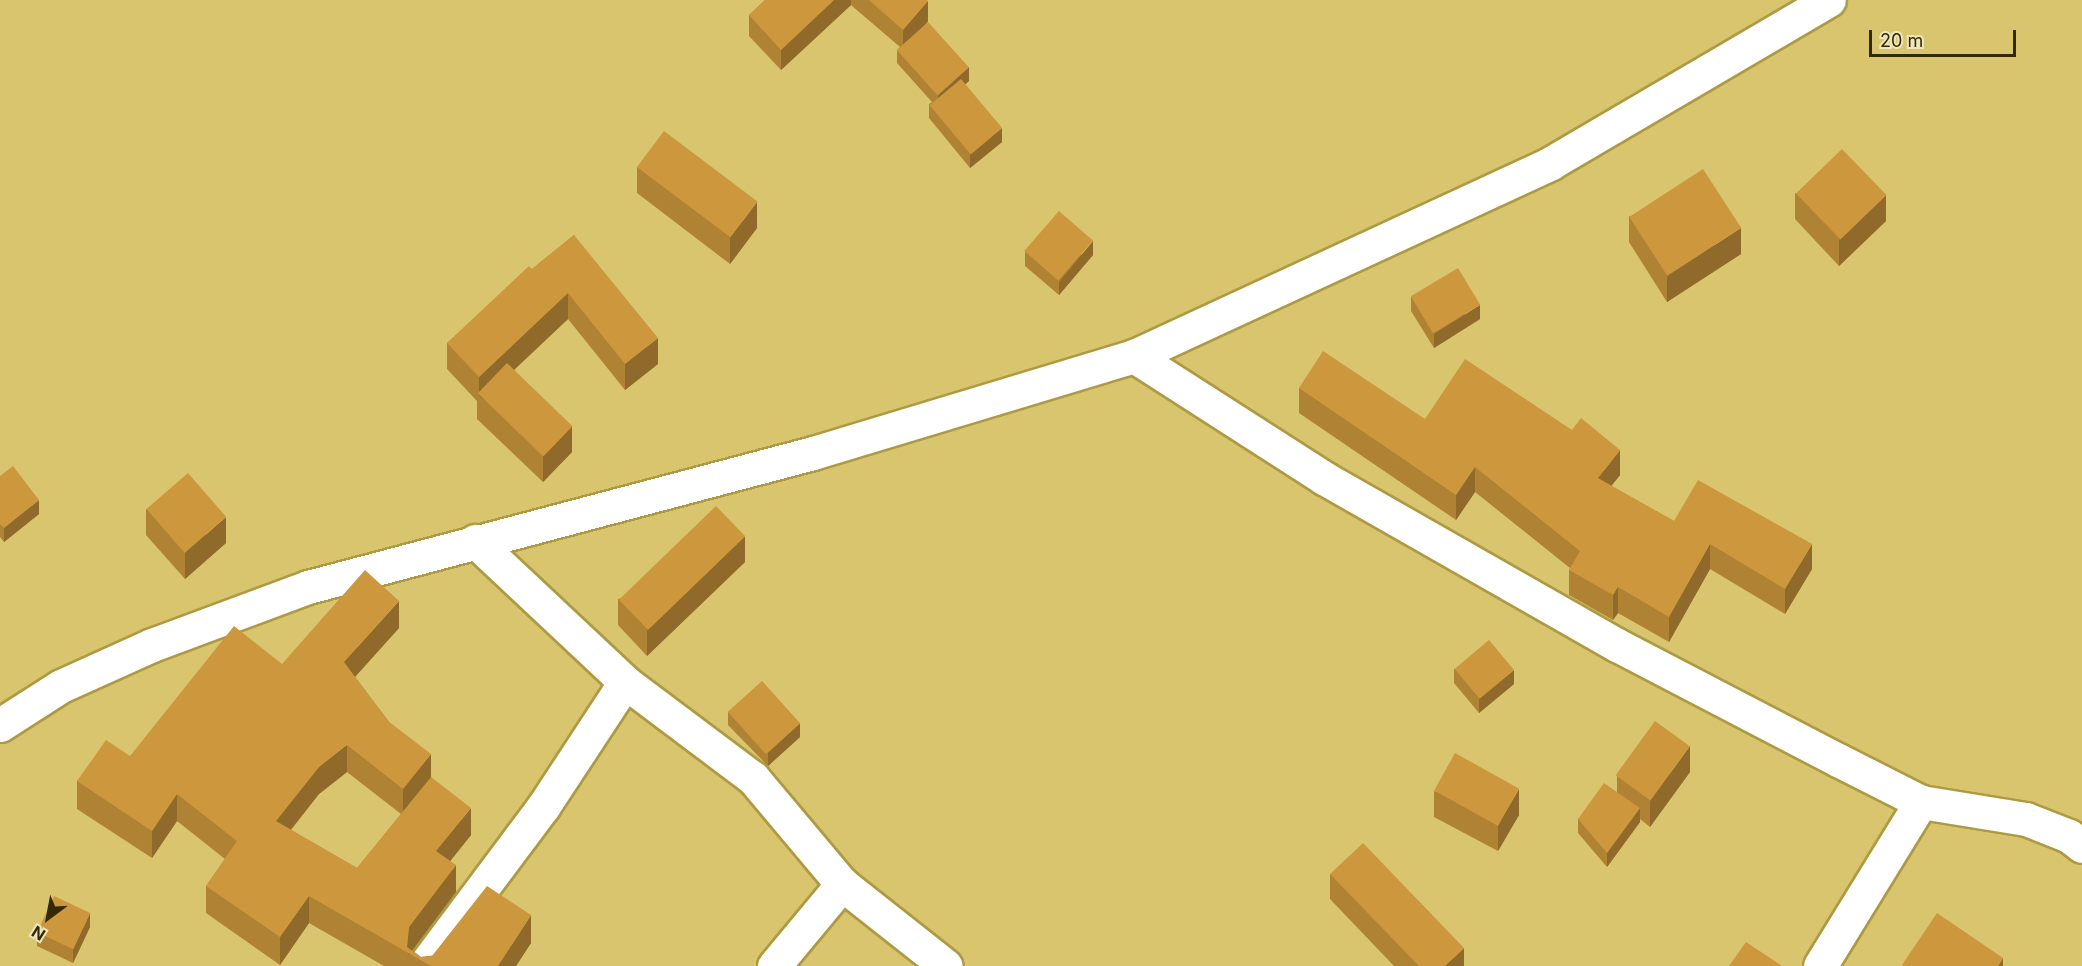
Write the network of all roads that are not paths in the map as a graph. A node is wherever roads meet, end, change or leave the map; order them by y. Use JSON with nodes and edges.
{"nodes":[{"id":1,"x":1829,"y":0,"type":"edge"},
{"id":2,"x":1134,"y":356,"type":"junction"},
{"id":3,"x":475,"y":541,"type":"junction"},
{"id":4,"x":625,"y":682,"type":"junction"},
{"id":5,"x":0,"y":724,"type":"edge"},
{"id":6,"x":1921,"y":802,"type":"junction"},
{"id":7,"x":2082,"y":846,"type":"edge"},
{"id":8,"x":842,"y":884,"type":"junction"},
{"id":9,"x":423,"y":966,"type":"edge"},
{"id":10,"x":774,"y":966,"type":"edge"},
{"id":11,"x":946,"y":966,"type":"edge"},
{"id":12,"x":1820,"y":966,"type":"edge"}],
"edges":[{"from":1,"to":2,"type":"street"},
{"from":2,"to":3,"type":"street"},
{"from":2,"to":6,"type":"street"},
{"from":3,"to":4,"type":"street"},
{"from":3,"to":5,"type":"street"},
{"from":4,"to":8,"type":"street"},
{"from":4,"to":9,"type":"street"},
{"from":6,"to":7,"type":"street"},
{"from":6,"to":12,"type":"street"},
{"from":8,"to":10,"type":"street"},
{"from":8,"to":11,"type":"street"}]}
